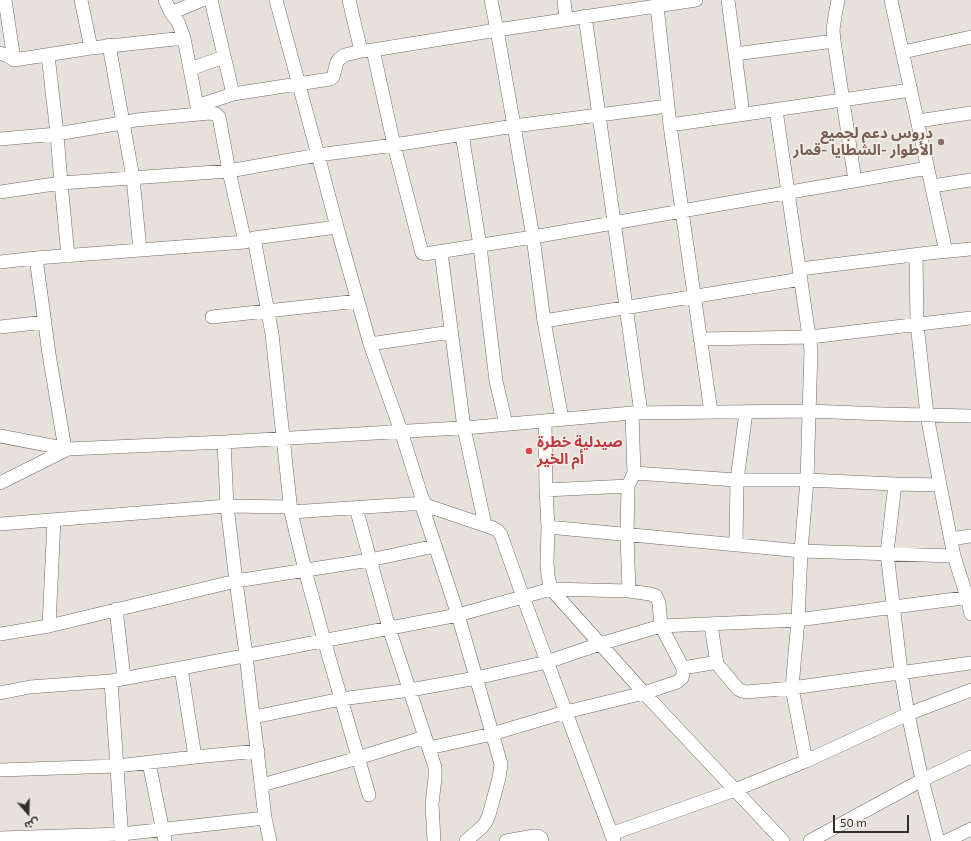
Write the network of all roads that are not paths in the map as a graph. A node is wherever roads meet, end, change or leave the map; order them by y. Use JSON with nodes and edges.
{"nodes":[{"id":1,"x":6,"y":0,"type":"edge"},
{"id":2,"x":81,"y":0,"type":"edge"},
{"id":3,"x":165,"y":0,"type":"edge"},
{"id":4,"x":202,"y":0,"type":"edge"},
{"id":5,"x":211,"y":0,"type":"edge"},
{"id":6,"x":276,"y":0,"type":"edge"},
{"id":7,"x":349,"y":0,"type":"edge"},
{"id":8,"x":491,"y":0,"type":"edge"},
{"id":9,"x":564,"y":0,"type":"edge"},
{"id":10,"x":696,"y":0,"type":"edge"},
{"id":11,"x":728,"y":0,"type":"edge"},
{"id":12,"x":838,"y":0,"type":"edge"},
{"id":13,"x":891,"y":0,"type":"edge"},
{"id":14,"x":682,"y":1,"type":"edge"},
{"id":15,"x":622,"y":5,"type":"edge"},
{"id":16,"x":657,"y":6,"type":"junction"},
{"id":17,"x":171,"y":13,"type":"junction"},
{"id":18,"x":584,"y":16,"type":"junction"},
{"id":19,"x":566,"y":19,"type":"junction"},
{"id":20,"x":497,"y":30,"type":"junction"},
{"id":21,"x":971,"y":37,"type":"edge"},
{"id":22,"x":184,"y":38,"type":"junction"},
{"id":23,"x":834,"y":42,"type":"junction"},
{"id":24,"x":109,"y":45,"type":"junction"},
{"id":25,"x":91,"y":48,"type":"junction"},
{"id":26,"x":367,"y":50,"type":"junction"},
{"id":27,"x":903,"y":52,"type":"junction"},
{"id":28,"x":0,"y":53,"type":"edge"},
{"id":29,"x":735,"y":54,"type":"junction"},
{"id":30,"x":48,"y":55,"type":"junction"},
{"id":31,"x":224,"y":57,"type":"junction"},
{"id":32,"x":14,"y":60,"type":"junction"},
{"id":33,"x":190,"y":69,"type":"junction"},
{"id":34,"x":299,"y":84,"type":"junction"},
{"id":35,"x":912,"y":90,"type":"junction"},
{"id":36,"x":233,"y":94,"type":"junction"},
{"id":37,"x":842,"y":100,"type":"junction"},
{"id":38,"x":668,"y":106,"type":"junction"},
{"id":39,"x":198,"y":110,"type":"junction"},
{"id":40,"x":776,"y":110,"type":"junction"},
{"id":41,"x":971,"y":113,"type":"edge"},
{"id":42,"x":743,"y":114,"type":"junction"},
{"id":43,"x":599,"y":115,"type":"junction"},
{"id":44,"x":918,"y":121,"type":"junction"},
{"id":45,"x":122,"y":123,"type":"junction"},
{"id":46,"x":670,"y":125,"type":"junction"},
{"id":47,"x":514,"y":126,"type":"junction"},
{"id":48,"x":57,"y":134,"type":"junction"},
{"id":49,"x":462,"y":134,"type":"junction"},
{"id":50,"x":0,"y":139,"type":"edge"},
{"id":51,"x":394,"y":145,"type":"junction"},
{"id":52,"x":318,"y":155,"type":"junction"},
{"id":53,"x":928,"y":168,"type":"junction"},
{"id":54,"x":229,"y":171,"type":"junction"},
{"id":55,"x":133,"y":178,"type":"junction"},
{"id":56,"x":971,"y":180,"type":"edge"},
{"id":57,"x":855,"y":181,"type":"junction"},
{"id":58,"x":61,"y":183,"type":"junction"},
{"id":59,"x":932,"y":186,"type":"junction"},
{"id":60,"x":0,"y":192,"type":"edge"},
{"id":61,"x":788,"y":192,"type":"junction"},
{"id":62,"x":682,"y":211,"type":"junction"},
{"id":63,"x":614,"y":223,"type":"junction"},
{"id":64,"x":337,"y":227,"type":"junction"},
{"id":65,"x":533,"y":237,"type":"junction"},
{"id":66,"x":250,"y":240,"type":"junction"},
{"id":67,"x":480,"y":246,"type":"junction"},
{"id":68,"x":971,"y":249,"type":"edge"},
{"id":69,"x":140,"y":250,"type":"junction"},
{"id":70,"x":441,"y":252,"type":"junction"},
{"id":71,"x":946,"y":252,"type":"junction"},
{"id":72,"x":916,"y":255,"type":"junction"},
{"id":73,"x":68,"y":256,"type":"junction"},
{"id":74,"x":36,"y":258,"type":"junction"},
{"id":75,"x":0,"y":262,"type":"edge"},
{"id":76,"x":800,"y":274,"type":"junction"},
{"id":77,"x":694,"y":296,"type":"junction"},
{"id":78,"x":358,"y":301,"type":"junction"},
{"id":79,"x":625,"y":307,"type":"junction"},
{"id":80,"x":267,"y":311,"type":"junction"},
{"id":81,"x":212,"y":317,"type":"dead end"},
{"id":82,"x":971,"y":318,"type":"edge"},
{"id":83,"x":544,"y":321,"type":"junction"},
{"id":84,"x":45,"y":322,"type":"junction"},
{"id":85,"x":917,"y":324,"type":"junction"},
{"id":86,"x":0,"y":327,"type":"edge"},
{"id":87,"x":452,"y":332,"type":"junction"},
{"id":88,"x":810,"y":337,"type":"junction"},
{"id":89,"x":700,"y":340,"type":"junction"},
{"id":90,"x":370,"y":344,"type":"junction"},
{"id":91,"x":809,"y":411,"type":"junction"},
{"id":92,"x":711,"y":412,"type":"junction"},
{"id":93,"x":746,"y":412,"type":"junction"},
{"id":94,"x":636,"y":413,"type":"junction"},
{"id":95,"x":927,"y":415,"type":"junction"},
{"id":96,"x":971,"y":416,"type":"edge"},
{"id":97,"x":562,"y":419,"type":"junction"},
{"id":98,"x":545,"y":420,"type":"junction"},
{"id":99,"x":506,"y":424,"type":"junction"},
{"id":100,"x":464,"y":428,"type":"junction"},
{"id":101,"x":401,"y":431,"type":"junction"},
{"id":102,"x":0,"y":436,"type":"edge"},
{"id":103,"x":283,"y":438,"type":"junction"},
{"id":104,"x":224,"y":442,"type":"junction"},
{"id":105,"x":67,"y":449,"type":"junction"},
{"id":106,"x":634,"y":473,"type":"junction"},
{"id":107,"x":737,"y":480,"type":"junction"},
{"id":108,"x":807,"y":480,"type":"junction"},
{"id":109,"x":0,"y":483,"type":"edge"},
{"id":110,"x":895,"y":484,"type":"junction"},
{"id":111,"x":940,"y":485,"type":"junction"},
{"id":112,"x":628,"y":486,"type":"junction"},
{"id":113,"x":546,"y":490,"type":"junction"},
{"id":114,"x":423,"y":503,"type":"junction"},
{"id":115,"x":227,"y":506,"type":"junction"},
{"id":116,"x":356,"y":508,"type":"junction"},
{"id":117,"x":290,"y":509,"type":"junction"},
{"id":118,"x":54,"y":520,"type":"junction"},
{"id":119,"x":0,"y":524,"type":"edge"},
{"id":120,"x":484,"y":525,"type":"junction"},
{"id":121,"x":548,"y":527,"type":"junction"},
{"id":122,"x":627,"y":535,"type":"junction"},
{"id":123,"x":971,"y":536,"type":"edge"},
{"id":124,"x":951,"y":539,"type":"junction"},
{"id":125,"x":736,"y":545,"type":"junction"},
{"id":126,"x":435,"y":546,"type":"junction"},
{"id":127,"x":801,"y":551,"type":"junction"},
{"id":128,"x":887,"y":553,"type":"junction"},
{"id":129,"x":954,"y":556,"type":"junction"},
{"id":130,"x":370,"y":560,"type":"junction"},
{"id":131,"x":305,"y":570,"type":"junction"},
{"id":132,"x":236,"y":581,"type":"junction"},
{"id":133,"x":551,"y":589,"type":"junction"},
{"id":134,"x":629,"y":591,"type":"junction"},
{"id":135,"x":523,"y":597,"type":"junction"},
{"id":136,"x":969,"y":597,"type":"edge"},
{"id":137,"x":894,"y":607,"type":"junction"},
{"id":138,"x":116,"y":609,"type":"junction"},
{"id":139,"x":971,"y":614,"type":"edge"},
{"id":140,"x":458,"y":615,"type":"junction"},
{"id":141,"x":798,"y":620,"type":"junction"},
{"id":142,"x":711,"y":625,"type":"junction"},
{"id":143,"x":48,"y":626,"type":"junction"},
{"id":144,"x":661,"y":626,"type":"junction"},
{"id":145,"x":389,"y":628,"type":"junction"},
{"id":146,"x":0,"y":634,"type":"edge"},
{"id":147,"x":324,"y":640,"type":"junction"},
{"id":148,"x":600,"y":644,"type":"junction"},
{"id":149,"x":246,"y":655,"type":"junction"},
{"id":150,"x":547,"y":662,"type":"junction"},
{"id":151,"x":971,"y":663,"type":"edge"},
{"id":152,"x":717,"y":664,"type":"junction"},
{"id":153,"x":181,"y":668,"type":"junction"},
{"id":154,"x":683,"y":668,"type":"junction"},
{"id":155,"x":901,"y":672,"type":"junction"},
{"id":156,"x":476,"y":678,"type":"junction"},
{"id":157,"x":117,"y":680,"type":"junction"},
{"id":158,"x":792,"y":688,"type":"junction"},
{"id":159,"x":410,"y":690,"type":"junction"},
{"id":160,"x":971,"y":690,"type":"edge"},
{"id":161,"x":0,"y":693,"type":"edge"},
{"id":162,"x":644,"y":693,"type":"junction"},
{"id":163,"x":341,"y":699,"type":"junction"},
{"id":164,"x":566,"y":712,"type":"junction"},
{"id":165,"x":908,"y":714,"type":"junction"},
{"id":166,"x":254,"y":717,"type":"junction"},
{"id":167,"x":492,"y":734,"type":"junction"},
{"id":168,"x":427,"y":742,"type":"junction"},
{"id":169,"x":258,"y":751,"type":"junction"},
{"id":170,"x":196,"y":757,"type":"junction"},
{"id":171,"x":971,"y":757,"type":"edge"},
{"id":172,"x":358,"y":758,"type":"junction"},
{"id":173,"x":806,"y":761,"type":"junction"},
{"id":174,"x":149,"y":763,"type":"junction"},
{"id":175,"x":117,"y":766,"type":"junction"},
{"id":176,"x":0,"y":770,"type":"edge"},
{"id":177,"x":922,"y":780,"type":"junction"},
{"id":178,"x":262,"y":786,"type":"junction"},
{"id":179,"x":735,"y":790,"type":"junction"},
{"id":180,"x":369,"y":795,"type":"dead end"},
{"id":181,"x":265,"y":818,"type":"junction"},
{"id":182,"x":971,"y":829,"type":"edge"},
{"id":183,"x":163,"y":835,"type":"edge"},
{"id":184,"x":122,"y":837,"type":"edge"},
{"id":185,"x":613,"y":837,"type":"edge"},
{"id":186,"x":0,"y":838,"type":"edge"},
{"id":187,"x":62,"y":839,"type":"edge"},
{"id":188,"x":779,"y":840,"type":"edge"},
{"id":189,"x":270,"y":841,"type":"edge"},
{"id":190,"x":434,"y":841,"type":"edge"},
{"id":191,"x":466,"y":841,"type":"edge"},
{"id":192,"x":506,"y":841,"type":"edge"},
{"id":193,"x":542,"y":841,"type":"edge"},
{"id":194,"x":810,"y":841,"type":"edge"},
{"id":195,"x":938,"y":841,"type":"edge"},
{"id":196,"x":946,"y":841,"type":"edge"}],
"edges":[{"from":1,"to":32,"type":"street"},
{"from":2,"to":25,"type":"street"},
{"from":3,"to":17,"type":"street"},
{"from":4,"to":17,"type":"street"},
{"from":5,"to":31,"type":"street"},
{"from":6,"to":34,"type":"street"},
{"from":7,"to":26,"type":"street"},
{"from":8,"to":20,"type":"street"},
{"from":9,"to":19,"type":"street"},
{"from":10,"to":14,"type":"street"},
{"from":11,"to":29,"type":"street"},
{"from":12,"to":23,"type":"street"},
{"from":13,"to":27,"type":"street"},
{"from":14,"to":16,"type":"street"},
{"from":15,"to":16,"type":"street"},
{"from":15,"to":18,"type":"street"},
{"from":16,"to":38,"type":"street"},
{"from":17,"to":22,"type":"street"},
{"from":18,"to":19,"type":"street"},
{"from":18,"to":43,"type":"street"},
{"from":19,"to":20,"type":"street"},
{"from":20,"to":26,"type":"street"},
{"from":20,"to":47,"type":"street"},
{"from":21,"to":27,"type":"street"},
{"from":22,"to":24,"type":"street"},
{"from":22,"to":33,"type":"street"},
{"from":23,"to":29,"type":"street"},
{"from":23,"to":37,"type":"street"},
{"from":24,"to":25,"type":"street"},
{"from":24,"to":45,"type":"street"},
{"from":25,"to":30,"type":"street"},
{"from":26,"to":34,"type":"street"},
{"from":26,"to":51,"type":"street"},
{"from":27,"to":35,"type":"street"},
{"from":28,"to":32,"type":"street"},
{"from":29,"to":42,"type":"street"},
{"from":30,"to":32,"type":"street"},
{"from":30,"to":48,"type":"street"},
{"from":31,"to":33,"type":"street"},
{"from":31,"to":36,"type":"street"},
{"from":33,"to":39,"type":"street"},
{"from":34,"to":36,"type":"street"},
{"from":34,"to":52,"type":"street"},
{"from":35,"to":37,"type":"street"},
{"from":35,"to":44,"type":"street"},
{"from":36,"to":39,"type":"street"},
{"from":37,"to":40,"type":"street"},
{"from":37,"to":57,"type":"street"},
{"from":38,"to":43,"type":"street"},
{"from":38,"to":46,"type":"street"},
{"from":39,"to":45,"type":"street"},
{"from":39,"to":54,"type":"street"},
{"from":40,"to":42,"type":"street"},
{"from":40,"to":61,"type":"street"},
{"from":41,"to":44,"type":"street"},
{"from":42,"to":46,"type":"street"},
{"from":43,"to":47,"type":"street"},
{"from":43,"to":63,"type":"street"},
{"from":44,"to":53,"type":"street"},
{"from":45,"to":48,"type":"street"},
{"from":45,"to":55,"type":"street"},
{"from":46,"to":62,"type":"street"},
{"from":47,"to":49,"type":"street"},
{"from":47,"to":65,"type":"street"},
{"from":48,"to":50,"type":"street"},
{"from":48,"to":58,"type":"street"},
{"from":49,"to":51,"type":"street"},
{"from":49,"to":67,"type":"street"},
{"from":51,"to":52,"type":"street"},
{"from":51,"to":70,"type":"street"},
{"from":52,"to":54,"type":"street"},
{"from":52,"to":64,"type":"street"},
{"from":53,"to":57,"type":"street"},
{"from":53,"to":59,"type":"street"},
{"from":54,"to":55,"type":"street"},
{"from":54,"to":66,"type":"street"},
{"from":55,"to":58,"type":"street"},
{"from":55,"to":69,"type":"street"},
{"from":56,"to":59,"type":"street"},
{"from":57,"to":61,"type":"street"},
{"from":58,"to":60,"type":"street"},
{"from":58,"to":73,"type":"street"},
{"from":59,"to":71,"type":"street"},
{"from":61,"to":62,"type":"street"},
{"from":61,"to":76,"type":"street"},
{"from":62,"to":63,"type":"street"},
{"from":62,"to":77,"type":"street"},
{"from":63,"to":65,"type":"street"},
{"from":63,"to":79,"type":"street"},
{"from":64,"to":66,"type":"street"},
{"from":64,"to":78,"type":"street"},
{"from":65,"to":67,"type":"street"},
{"from":65,"to":83,"type":"street"},
{"from":66,"to":69,"type":"street"},
{"from":66,"to":80,"type":"street"},
{"from":67,"to":70,"type":"street"},
{"from":67,"to":99,"type":"street"},
{"from":68,"to":71,"type":"street"},
{"from":69,"to":73,"type":"street"},
{"from":70,"to":87,"type":"street"},
{"from":71,"to":72,"type":"street"},
{"from":72,"to":76,"type":"street"},
{"from":72,"to":85,"type":"street"},
{"from":73,"to":74,"type":"street"},
{"from":74,"to":75,"type":"street"},
{"from":74,"to":84,"type":"street"},
{"from":76,"to":77,"type":"street"},
{"from":76,"to":88,"type":"street"},
{"from":77,"to":79,"type":"street"},
{"from":77,"to":89,"type":"street"},
{"from":78,"to":80,"type":"street"},
{"from":78,"to":90,"type":"street"},
{"from":79,"to":83,"type":"street"},
{"from":79,"to":94,"type":"street"},
{"from":80,"to":81,"type":"street"},
{"from":80,"to":103,"type":"street"},
{"from":82,"to":85,"type":"street"},
{"from":83,"to":97,"type":"street"},
{"from":84,"to":86,"type":"street"},
{"from":84,"to":105,"type":"street"},
{"from":85,"to":88,"type":"street"},
{"from":85,"to":95,"type":"street"},
{"from":87,"to":90,"type":"street"},
{"from":87,"to":100,"type":"street"},
{"from":88,"to":89,"type":"street"},
{"from":88,"to":91,"type":"street"},
{"from":89,"to":92,"type":"street"},
{"from":90,"to":101,"type":"street"},
{"from":91,"to":93,"type":"street"},
{"from":91,"to":95,"type":"street"},
{"from":91,"to":108,"type":"street"},
{"from":92,"to":93,"type":"street"},
{"from":92,"to":94,"type":"street"},
{"from":93,"to":107,"type":"street"},
{"from":94,"to":97,"type":"street"},
{"from":94,"to":106,"type":"street"},
{"from":95,"to":96,"type":"street"},
{"from":95,"to":111,"type":"street"},
{"from":97,"to":98,"type":"street"},
{"from":98,"to":99,"type":"street"},
{"from":98,"to":113,"type":"street"},
{"from":99,"to":100,"type":"street"},
{"from":100,"to":101,"type":"street"},
{"from":100,"to":120,"type":"street"},
{"from":101,"to":103,"type":"street"},
{"from":101,"to":114,"type":"street"},
{"from":102,"to":105,"type":"street"},
{"from":103,"to":104,"type":"street"},
{"from":103,"to":117,"type":"street"},
{"from":104,"to":105,"type":"street"},
{"from":104,"to":115,"type":"street"},
{"from":105,"to":109,"type":"street"},
{"from":106,"to":107,"type":"street"},
{"from":106,"to":112,"type":"street"},
{"from":107,"to":108,"type":"street"},
{"from":107,"to":125,"type":"street"},
{"from":108,"to":110,"type":"street"},
{"from":108,"to":127,"type":"street"},
{"from":110,"to":111,"type":"street"},
{"from":110,"to":128,"type":"street"},
{"from":111,"to":124,"type":"street"},
{"from":112,"to":113,"type":"street"},
{"from":112,"to":122,"type":"street"},
{"from":113,"to":121,"type":"street"},
{"from":114,"to":116,"type":"street"},
{"from":114,"to":120,"type":"street"},
{"from":114,"to":126,"type":"street"},
{"from":115,"to":117,"type":"street"},
{"from":115,"to":118,"type":"street"},
{"from":115,"to":132,"type":"street"},
{"from":116,"to":117,"type":"street"},
{"from":116,"to":130,"type":"street"},
{"from":117,"to":131,"type":"street"},
{"from":118,"to":119,"type":"street"},
{"from":118,"to":143,"type":"street"},
{"from":120,"to":135,"type":"street"},
{"from":121,"to":122,"type":"street"},
{"from":121,"to":133,"type":"street"},
{"from":122,"to":125,"type":"street"},
{"from":122,"to":134,"type":"street"},
{"from":123,"to":124,"type":"street"},
{"from":124,"to":129,"type":"street"},
{"from":125,"to":127,"type":"street"},
{"from":126,"to":130,"type":"street"},
{"from":126,"to":140,"type":"street"},
{"from":127,"to":128,"type":"street"},
{"from":127,"to":141,"type":"street"},
{"from":128,"to":129,"type":"street"},
{"from":128,"to":137,"type":"street"},
{"from":129,"to":136,"type":"street"},
{"from":130,"to":131,"type":"street"},
{"from":130,"to":145,"type":"street"},
{"from":131,"to":132,"type":"street"},
{"from":131,"to":147,"type":"street"},
{"from":132,"to":138,"type":"street"},
{"from":132,"to":149,"type":"street"},
{"from":133,"to":134,"type":"street"},
{"from":133,"to":135,"type":"street"},
{"from":133,"to":148,"type":"street"},
{"from":134,"to":144,"type":"street"},
{"from":135,"to":140,"type":"street"},
{"from":135,"to":150,"type":"street"},
{"from":136,"to":137,"type":"street"},
{"from":136,"to":139,"type":"street"},
{"from":137,"to":141,"type":"street"},
{"from":137,"to":155,"type":"street"},
{"from":138,"to":143,"type":"street"},
{"from":138,"to":157,"type":"street"},
{"from":140,"to":145,"type":"street"},
{"from":140,"to":156,"type":"street"},
{"from":141,"to":142,"type":"street"},
{"from":141,"to":158,"type":"street"},
{"from":142,"to":144,"type":"street"},
{"from":142,"to":152,"type":"street"},
{"from":143,"to":146,"type":"street"},
{"from":144,"to":148,"type":"street"},
{"from":144,"to":154,"type":"street"},
{"from":145,"to":147,"type":"street"},
{"from":145,"to":159,"type":"street"},
{"from":147,"to":149,"type":"street"},
{"from":147,"to":163,"type":"street"},
{"from":148,"to":150,"type":"street"},
{"from":148,"to":162,"type":"street"},
{"from":149,"to":153,"type":"street"},
{"from":149,"to":166,"type":"street"},
{"from":150,"to":156,"type":"street"},
{"from":150,"to":164,"type":"street"},
{"from":151,"to":155,"type":"street"},
{"from":152,"to":154,"type":"street"},
{"from":152,"to":158,"type":"street"},
{"from":153,"to":157,"type":"street"},
{"from":153,"to":170,"type":"street"},
{"from":154,"to":162,"type":"street"},
{"from":155,"to":158,"type":"street"},
{"from":155,"to":165,"type":"street"},
{"from":156,"to":159,"type":"street"},
{"from":156,"to":167,"type":"street"},
{"from":157,"to":161,"type":"street"},
{"from":157,"to":175,"type":"street"},
{"from":158,"to":173,"type":"street"},
{"from":159,"to":163,"type":"street"},
{"from":159,"to":168,"type":"street"},
{"from":160,"to":165,"type":"street"},
{"from":162,"to":164,"type":"street"},
{"from":162,"to":179,"type":"street"},
{"from":163,"to":166,"type":"street"},
{"from":163,"to":172,"type":"street"},
{"from":164,"to":167,"type":"street"},
{"from":164,"to":185,"type":"street"},
{"from":165,"to":173,"type":"street"},
{"from":165,"to":177,"type":"street"},
{"from":166,"to":169,"type":"street"},
{"from":167,"to":168,"type":"street"},
{"from":167,"to":191,"type":"street"},
{"from":168,"to":172,"type":"street"},
{"from":168,"to":190,"type":"street"},
{"from":169,"to":170,"type":"street"},
{"from":169,"to":178,"type":"street"},
{"from":170,"to":174,"type":"street"},
{"from":171,"to":177,"type":"street"},
{"from":172,"to":178,"type":"street"},
{"from":172,"to":180,"type":"street"},
{"from":173,"to":179,"type":"street"},
{"from":174,"to":175,"type":"street"},
{"from":174,"to":183,"type":"street"},
{"from":175,"to":176,"type":"street"},
{"from":175,"to":184,"type":"street"},
{"from":177,"to":194,"type":"street"},
{"from":177,"to":195,"type":"street"},
{"from":178,"to":181,"type":"street"},
{"from":179,"to":185,"type":"street"},
{"from":179,"to":188,"type":"street"},
{"from":181,"to":183,"type":"street"},
{"from":181,"to":189,"type":"street"},
{"from":182,"to":196,"type":"street"},
{"from":183,"to":184,"type":"street"},
{"from":184,"to":187,"type":"street"},
{"from":186,"to":187,"type":"street"},
{"from":192,"to":193,"type":"street"}]}
